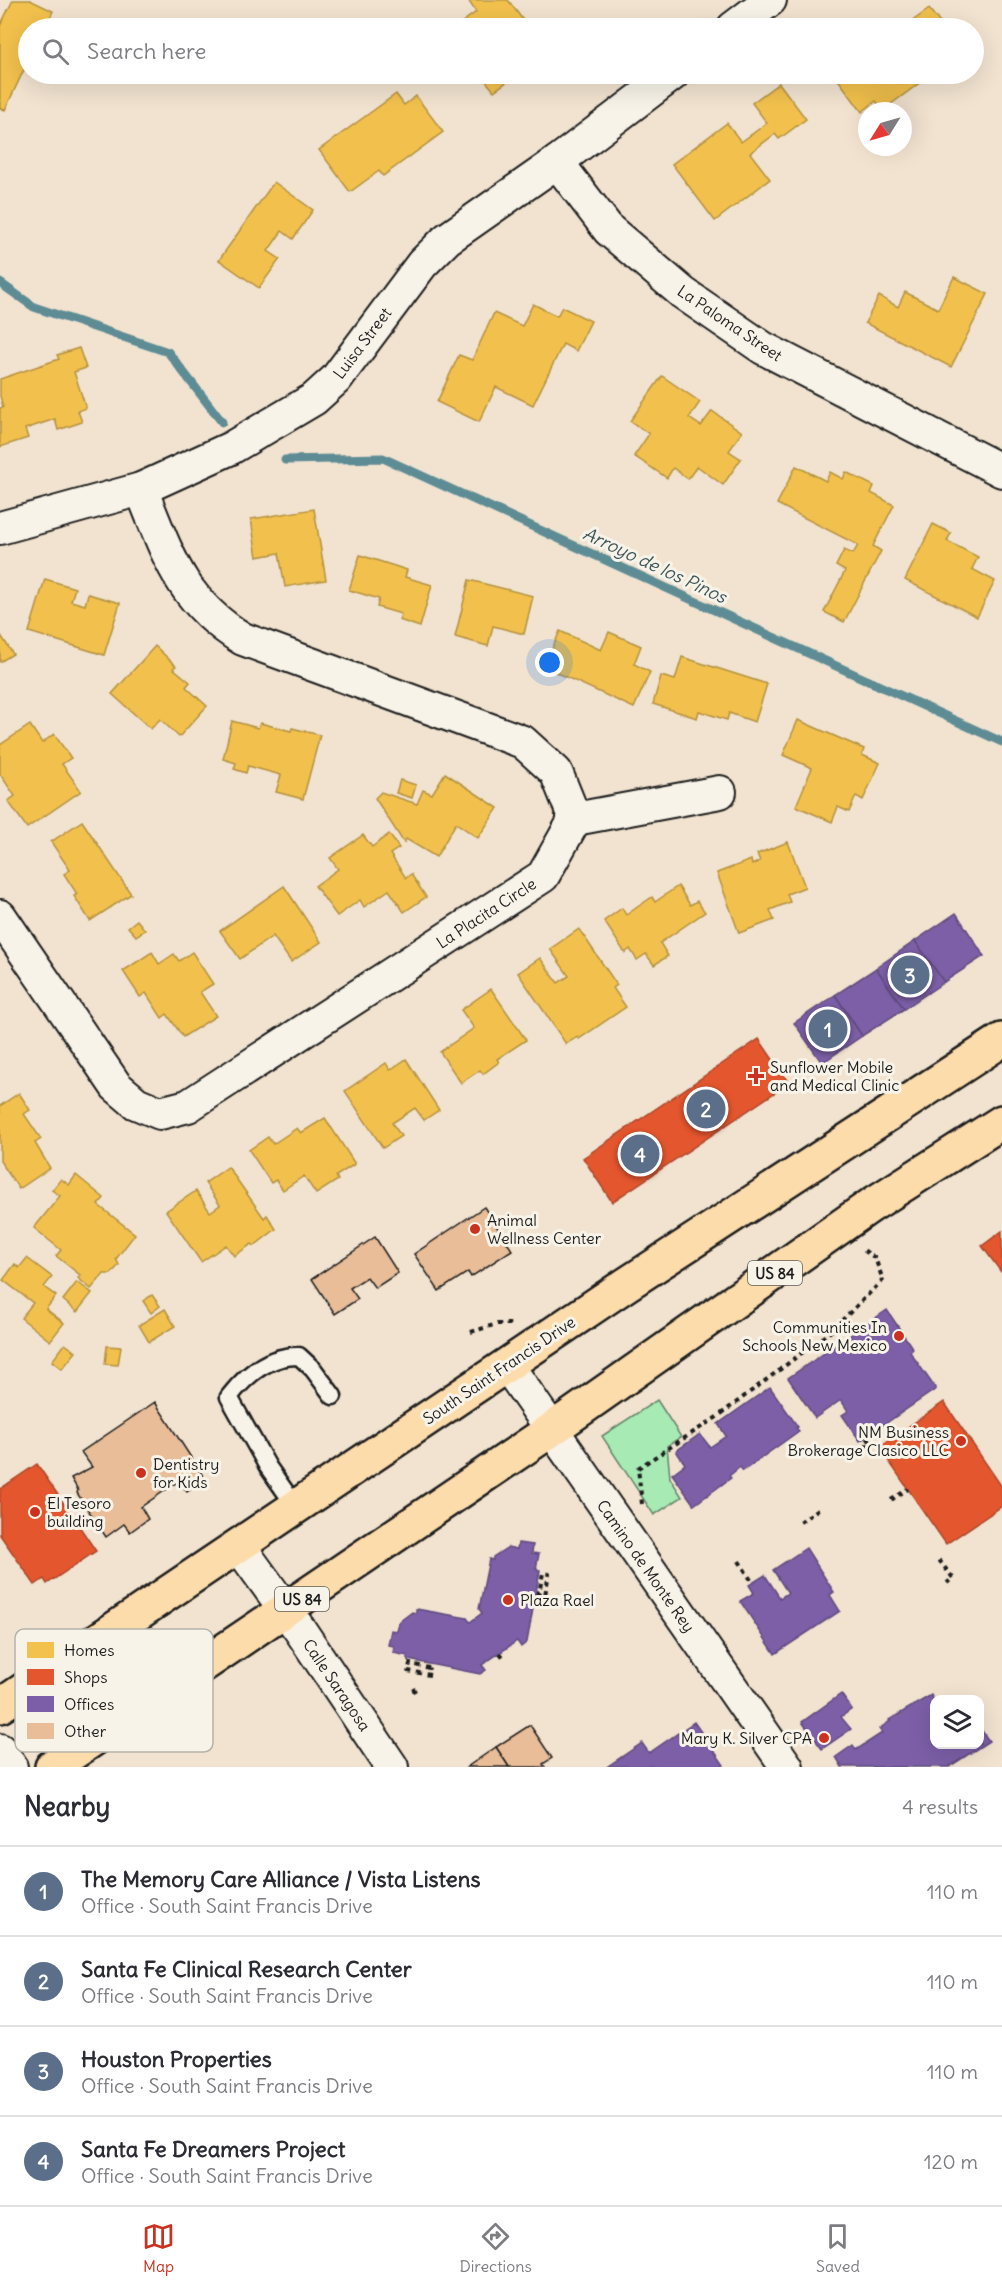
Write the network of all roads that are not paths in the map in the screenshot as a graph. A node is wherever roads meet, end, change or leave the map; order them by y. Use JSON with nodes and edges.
{"nodes":[{"id":1,"x":770,"y":0,"type":"edge"},
{"id":2,"x":746,"y":18,"type":"edge"},
{"id":3,"x":661,"y":84,"type":"edge"},
{"id":4,"x":556,"y":162,"type":"junction"},
{"id":5,"x":1002,"y":471,"type":"edge"},
{"id":6,"x":141,"y":489,"type":"junction"},
{"id":7,"x":0,"y":528,"type":"edge"},
{"id":8,"x":720,"y":792,"type":"dead end"},
{"id":9,"x":575,"y":819,"type":"junction"},
{"id":10,"x":0,"y":916,"type":"edge"},
{"id":11,"x":1002,"y":1040,"type":"edge"},
{"id":12,"x":1002,"y":1122,"type":"edge"},
{"id":13,"x":507,"y":1365,"type":"junction"},
{"id":14,"x":333,"y":1396,"type":"dead end"},
{"id":15,"x":551,"y":1430,"type":"junction"},
{"id":16,"x":296,"y":1507,"type":"junction"},
{"id":17,"x":239,"y":1546,"type":"junction"},
{"id":18,"x":285,"y":1610,"type":"junction"},
{"id":19,"x":115,"y":1629,"type":"edge"},
{"id":20,"x":213,"y":1659,"type":"edge"},
{"id":21,"x":15,"y":1696,"type":"edge"},
{"id":22,"x":0,"y":1706,"type":"edge"},
{"id":23,"x":0,"y":1750,"type":"edge"},
{"id":24,"x":74,"y":1752,"type":"edge"},
{"id":25,"x":11,"y":1767,"type":"edge"},
{"id":26,"x":52,"y":1767,"type":"edge"},
{"id":27,"x":392,"y":1767,"type":"edge"},
{"id":28,"x":787,"y":1767,"type":"edge"}],
"edges":[{"from":1,"to":2,"type":"street"},
{"from":3,"to":4,"type":"street","name":"Luisa Street"},
{"from":4,"to":5,"type":"street","name":"La Paloma Street"},
{"from":4,"to":6,"type":"street","name":"Luisa Street"},
{"from":6,"to":7,"type":"street","name":"Luisa Street"},
{"from":6,"to":9,"type":"street"},
{"from":8,"to":9,"type":"street"},
{"from":9,"to":10,"type":"street","name":"La Placita Circle"},
{"from":11,"to":13,"type":"highway","name":"South Saint Francis Drive"},
{"from":12,"to":15,"type":"highway","number":"US 84"},
{"from":13,"to":15,"type":"street","name":"Camino de Monte Rey"},
{"from":13,"to":16,"type":"highway","name":"South Saint Francis Drive"},
{"from":14,"to":16,"type":"lane"},
{"from":15,"to":18,"type":"highway","number":"US 84"},
{"from":15,"to":28,"type":"street","name":"Camino de Monte Rey"},
{"from":16,"to":17,"type":"highway","name":"South Saint Francis Drive"},
{"from":17,"to":18,"type":"street","name":"Calle Saragosa"},
{"from":17,"to":19,"type":"highway","name":"South Saint Francis Drive"},
{"from":18,"to":20,"type":"highway","number":"US 84"},
{"from":18,"to":27,"type":"street","name":"Calle Saragosa"},
{"from":21,"to":22,"type":"highway","name":"South Saint Francis Drive"},
{"from":23,"to":25,"type":"street"},
{"from":24,"to":26,"type":"highway","number":"US 84"}]}
